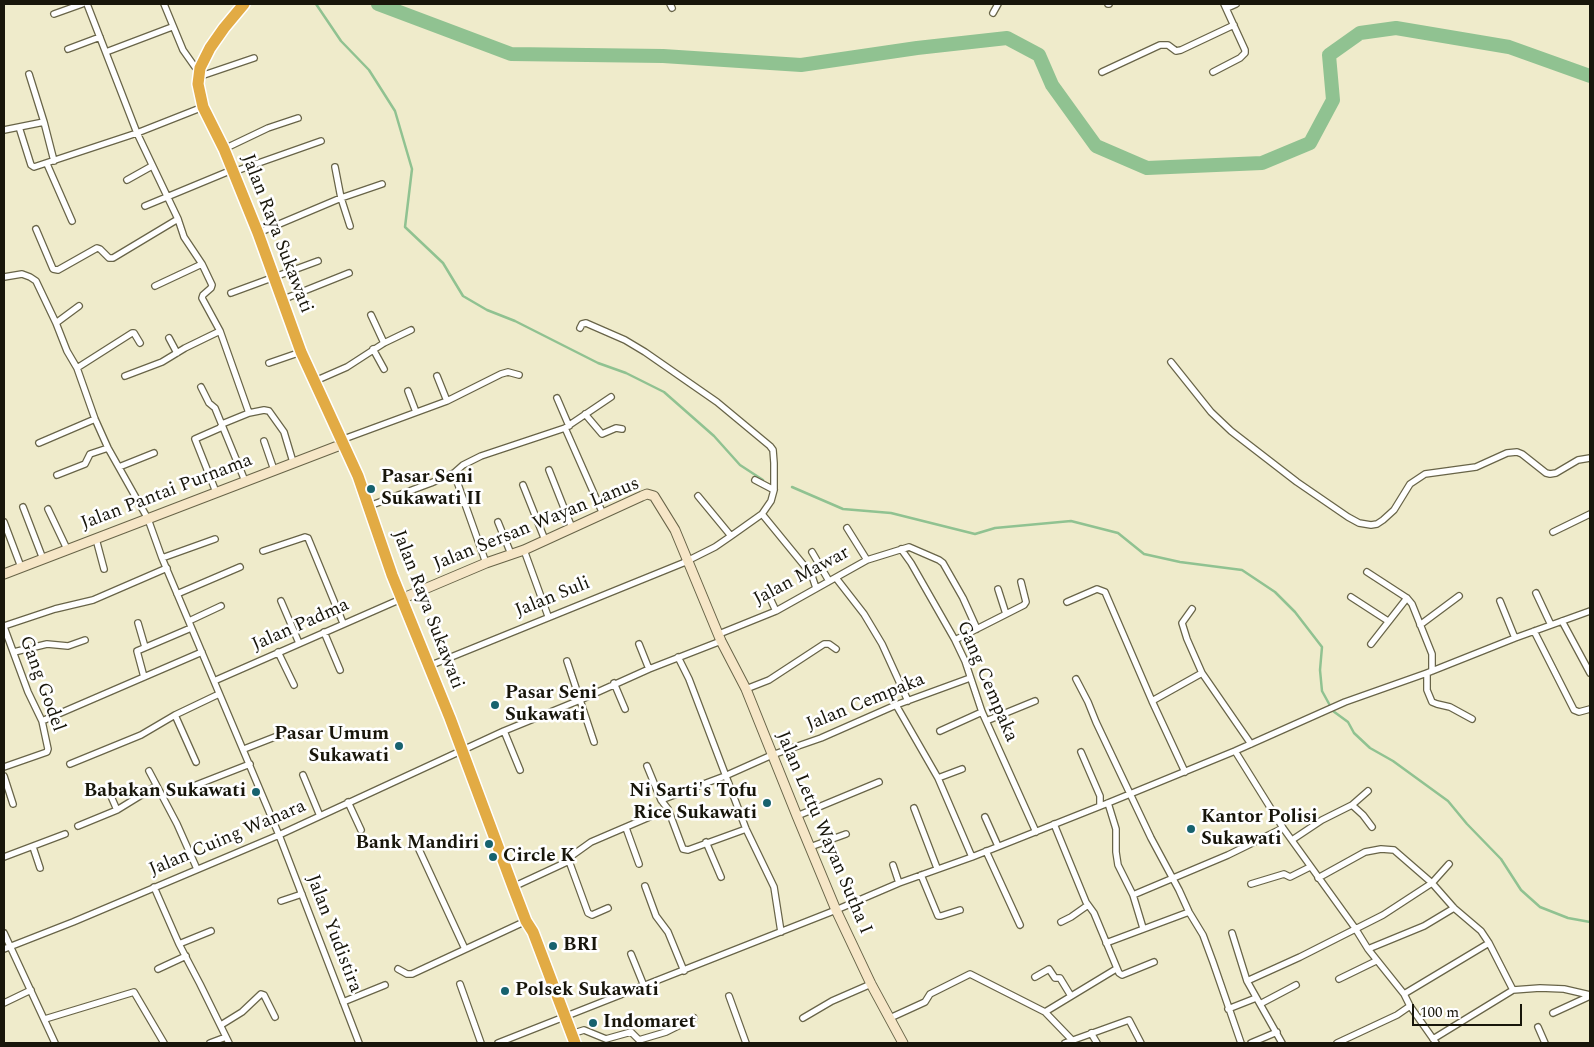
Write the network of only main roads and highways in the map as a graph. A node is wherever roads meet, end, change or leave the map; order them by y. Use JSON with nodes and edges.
{"nodes":[{"id":1,"x":244,"y":4,"type":"edge"},
{"id":2,"x":573,"y":1038,"type":"edge"}],
"edges":[{"from":1,"to":2,"type":"highway","name":"Jalan Raya Sukawati"}]}
